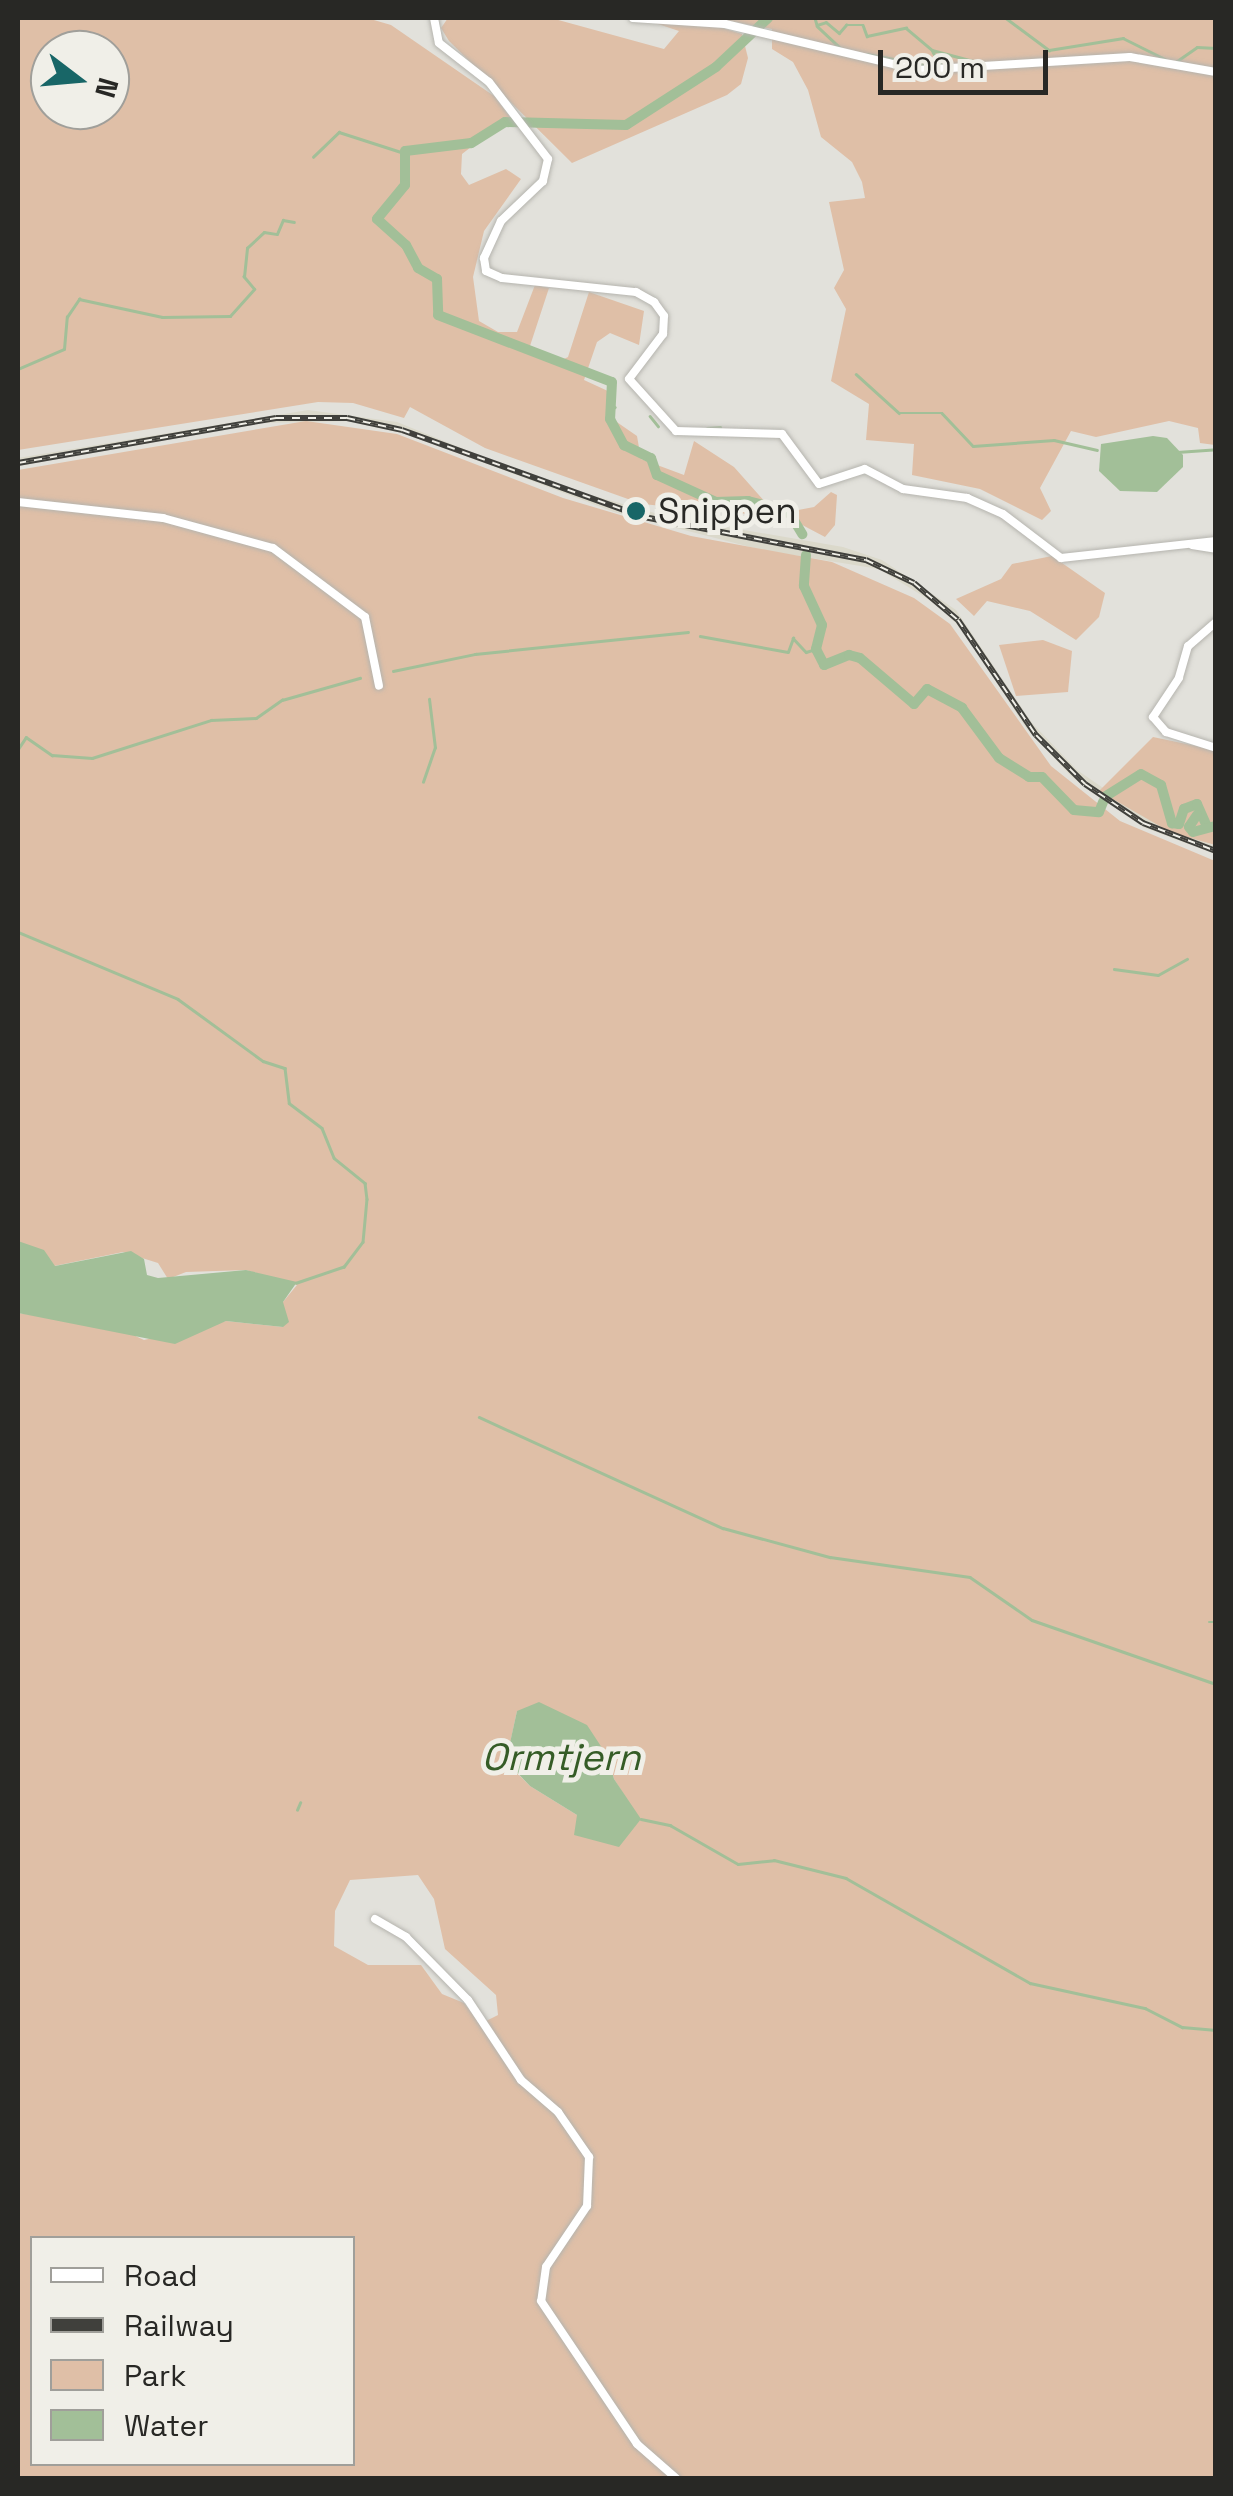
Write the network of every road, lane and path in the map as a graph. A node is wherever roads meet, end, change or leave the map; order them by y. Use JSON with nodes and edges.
{"nodes":[{"id":1,"x":434,"y":18,"type":"edge"},
{"id":2,"x":633,"y":18,"type":"edge"},
{"id":3,"x":1216,"y":72,"type":"edge"},
{"id":4,"x":18,"y":502,"type":"edge"},
{"id":5,"x":1216,"y":541,"type":"edge"},
{"id":6,"x":1188,"y":542,"type":"junction"},
{"id":7,"x":1216,"y":549,"type":"edge"},
{"id":8,"x":1216,"y":622,"type":"edge"},
{"id":9,"x":379,"y":686,"type":"dead end"},
{"id":10,"x":1216,"y":748,"type":"edge"},
{"id":11,"x":375,"y":1918,"type":"dead end"},
{"id":12,"x":676,"y":2478,"type":"edge"}],
"edges":[{"from":1,"to":6,"type":"street"},
{"from":2,"to":3,"type":"street"},
{"from":4,"to":9,"type":"street"},
{"from":5,"to":6,"type":"street"},
{"from":6,"to":7,"type":"street"},
{"from":8,"to":10,"type":"street"},
{"from":11,"to":12,"type":"street"}]}
